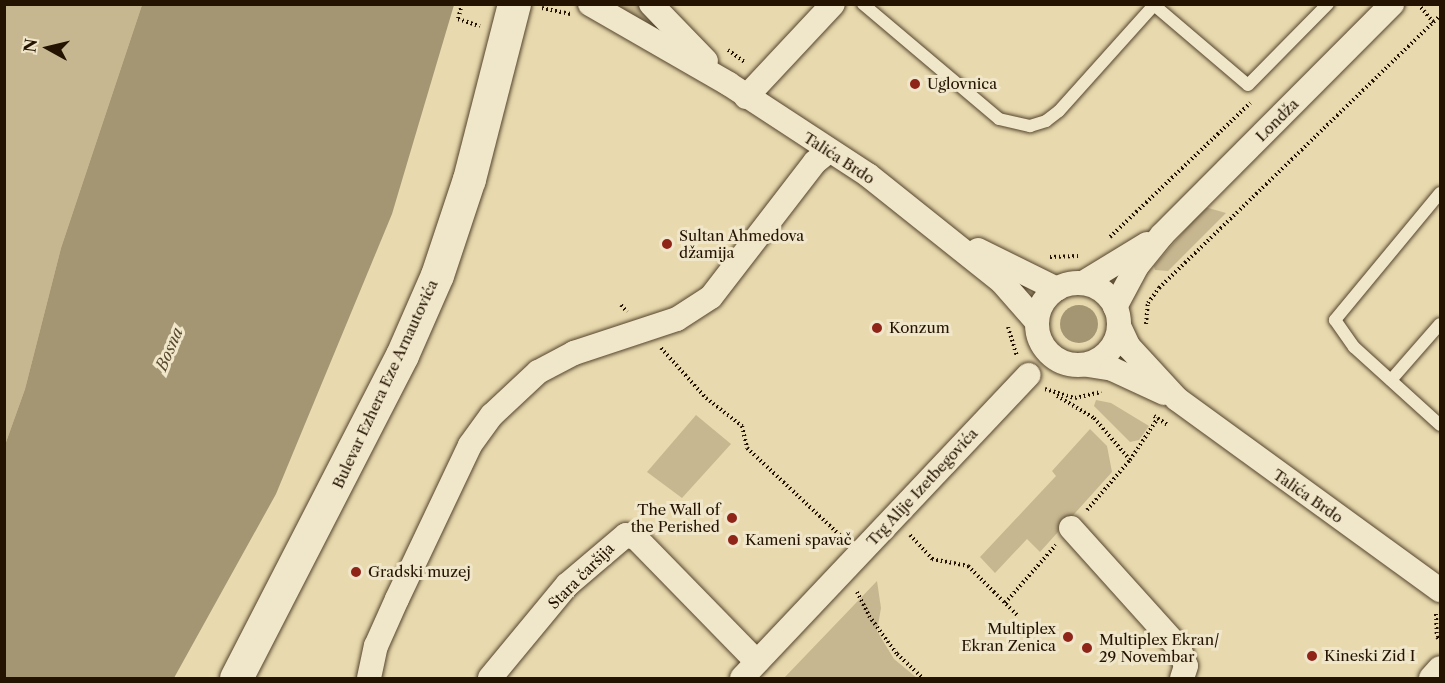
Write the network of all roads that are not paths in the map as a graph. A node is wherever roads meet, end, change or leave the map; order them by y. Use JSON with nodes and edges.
{"nodes":[{"id":1,"x":591,"y":4,"type":"edge"},
{"id":2,"x":651,"y":4,"type":"edge"},
{"id":3,"x":833,"y":4,"type":"edge"},
{"id":4,"x":864,"y":4,"type":"edge"},
{"id":5,"x":1328,"y":4,"type":"edge"},
{"id":6,"x":1392,"y":4,"type":"edge"},
{"id":7,"x":500,"y":10,"type":"edge"},
{"id":8,"x":737,"y":91,"type":"junction"},
{"id":9,"x":829,"y":151,"type":"junction"},
{"id":10,"x":1440,"y":193,"type":"edge"},
{"id":11,"x":946,"y":234,"type":"junction"},
{"id":12,"x":1162,"y":235,"type":"junction"},
{"id":13,"x":1083,"y":284,"type":"junction"},
{"id":14,"x":1058,"y":289,"type":"junction"},
{"id":15,"x":1117,"y":316,"type":"junction"},
{"id":16,"x":1037,"y":322,"type":"junction"},
{"id":17,"x":1440,"y":324,"type":"edge"},
{"id":18,"x":1088,"y":365,"type":"junction"},
{"id":19,"x":1029,"y":375,"type":"dead end"},
{"id":20,"x":1391,"y":380,"type":"junction"},
{"id":21,"x":1178,"y":399,"type":"junction"},
{"id":22,"x":1440,"y":425,"type":"edge"},
{"id":23,"x":1071,"y":528,"type":"dead end"},
{"id":24,"x":1440,"y":590,"type":"edge"},
{"id":25,"x":1440,"y":668,"type":"edge"},
{"id":26,"x":749,"y":670,"type":"edge"},
{"id":27,"x":236,"y":678,"type":"edge"},
{"id":28,"x":369,"y":678,"type":"edge"},
{"id":29,"x":490,"y":678,"type":"edge"},
{"id":30,"x":1182,"y":678,"type":"edge"},
{"id":31,"x":1431,"y":678,"type":"edge"}],
"edges":[{"from":1,"to":8,"type":"street","name":"Talića Brdo"},
{"from":2,"to":8,"type":"street","name":"Talića Brdo"},
{"from":3,"to":8,"type":"street"},
{"from":4,"to":5,"type":"lane"},
{"from":6,"to":12,"type":"street","name":"Londža"},
{"from":7,"to":27,"type":"street","name":"Bulevar Ezhera Eze Arnautovića"},
{"from":8,"to":9,"type":"street","name":"Talića Brdo"},
{"from":9,"to":11,"type":"street","name":"Talića Brdo"},
{"from":9,"to":28,"type":"street"},
{"from":10,"to":20,"type":"lane"},
{"from":11,"to":14,"type":"street","name":"Talića Brdo"},
{"from":11,"to":16,"type":"street","name":"Talića Brdo"},
{"from":12,"to":13,"type":"street","name":"Londža"},
{"from":12,"to":15,"type":"street","name":"Londža"},
{"from":13,"to":14,"type":"street"},
{"from":13,"to":15,"type":"street"},
{"from":14,"to":16,"type":"street"},
{"from":15,"to":18,"type":"street"},
{"from":15,"to":21,"type":"street"},
{"from":16,"to":18,"type":"street"},
{"from":17,"to":20,"type":"lane"},
{"from":18,"to":21,"type":"street"},
{"from":19,"to":26,"type":"street","name":"Trg Alije Izetbegovića"},
{"from":20,"to":22,"type":"lane"},
{"from":21,"to":24,"type":"street","name":"Talića Brdo"},
{"from":23,"to":30,"type":"street"},
{"from":25,"to":31,"type":"street"},
{"from":26,"to":29,"type":"street","name":"Stara čaršija"}]}
